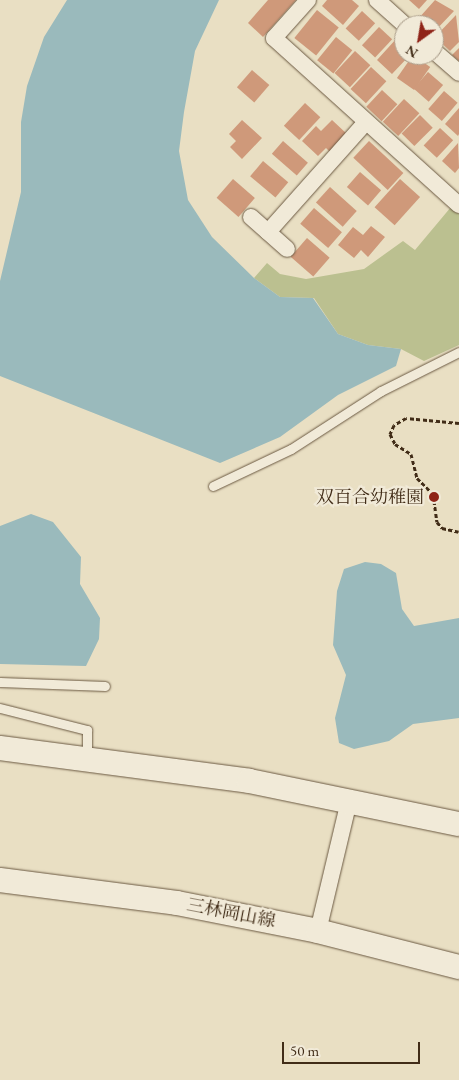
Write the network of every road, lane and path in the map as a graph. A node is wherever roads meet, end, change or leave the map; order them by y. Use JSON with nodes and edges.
{"nodes":[{"id":1,"x":308,"y":0,"type":"edge"},
{"id":2,"x":377,"y":0,"type":"edge"},
{"id":3,"x":394,"y":15,"type":"edge"},
{"id":4,"x":444,"y":60,"type":"edge"},
{"id":5,"x":459,"y":73,"type":"edge"},
{"id":6,"x":366,"y":122,"type":"junction"},
{"id":7,"x":459,"y":204,"type":"edge"},
{"id":8,"x":251,"y":217,"type":"dead end"},
{"id":9,"x":268,"y":232,"type":"junction"},
{"id":10,"x":287,"y":249,"type":"dead end"},
{"id":11,"x":459,"y":352,"type":"edge"},
{"id":12,"x":459,"y":423,"type":"edge"},
{"id":13,"x":213,"y":486,"type":"dead end"},
{"id":14,"x":459,"y":532,"type":"edge"},
{"id":15,"x":0,"y":682,"type":"edge"},
{"id":16,"x":105,"y":686,"type":"dead end"},
{"id":17,"x":0,"y":708,"type":"edge"},
{"id":18,"x":0,"y":748,"type":"edge"},
{"id":19,"x":87,"y":757,"type":"junction"},
{"id":20,"x":349,"y":800,"type":"junction"},
{"id":21,"x":459,"y":824,"type":"edge"},
{"id":22,"x":0,"y":880,"type":"edge"},
{"id":23,"x":318,"y":931,"type":"junction"},
{"id":24,"x":459,"y":967,"type":"edge"}],
"edges":[{"from":1,"to":6,"type":"street"},
{"from":2,"to":3,"type":"street"},
{"from":4,"to":5,"type":"street"},
{"from":6,"to":7,"type":"street"},
{"from":6,"to":9,"type":"street"},
{"from":8,"to":9,"type":"street"},
{"from":9,"to":10,"type":"street"},
{"from":11,"to":13,"type":"lane"},
{"from":12,"to":14,"type":"path"},
{"from":15,"to":16,"type":"lane"},
{"from":17,"to":19,"type":"lane"},
{"from":18,"to":19,"type":"main road"},
{"from":19,"to":20,"type":"main road"},
{"from":20,"to":21,"type":"main road"},
{"from":20,"to":23,"type":"street"},
{"from":22,"to":23,"type":"main road","name":"三林岡山線"},
{"from":23,"to":24,"type":"main road","name":"三林岡山線"}]}
